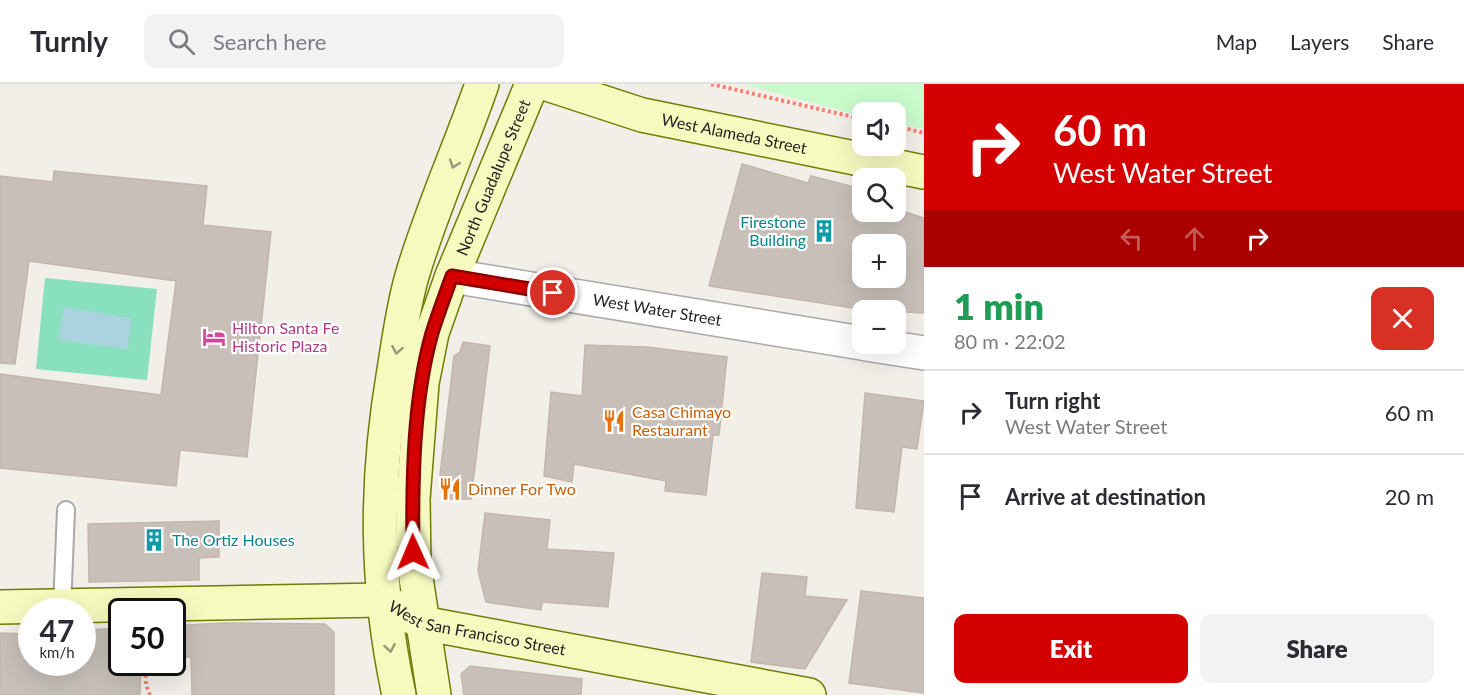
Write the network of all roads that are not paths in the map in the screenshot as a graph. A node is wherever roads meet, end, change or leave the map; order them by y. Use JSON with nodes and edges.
{"nodes":[{"id":1,"x":482,"y":84,"type":"edge"},
{"id":2,"x":532,"y":84,"type":"edge"},
{"id":3,"x":547,"y":84,"type":"edge"},
{"id":4,"x":924,"y":172,"type":"edge"},
{"id":5,"x":452,"y":276,"type":"junction"},
{"id":6,"x":852,"y":341,"type":"edge"},
{"id":7,"x":906,"y":350,"type":"edge"},
{"id":8,"x":924,"y":353,"type":"edge"},
{"id":9,"x":66,"y":510,"type":"dead end"},
{"id":10,"x":62,"y":598,"type":"edge"},
{"id":11,"x":383,"y":600,"type":"junction"},
{"id":12,"x":0,"y":607,"type":"edge"},
{"id":13,"x":18,"y":607,"type":"edge"},
{"id":14,"x":96,"y":607,"type":"edge"},
{"id":15,"x":422,"y":623,"type":"junction"},
{"id":16,"x":399,"y":695,"type":"edge"},
{"id":17,"x":434,"y":695,"type":"edge"},
{"id":18,"x":809,"y":695,"type":"edge"}],
"edges":[{"from":1,"to":11,"type":"main road","one_way":true},
{"from":2,"to":5,"type":"main road","name":"North Guadalupe Street"},
{"from":3,"to":4,"type":"main road","name":"West Alameda Street"},
{"from":5,"to":6,"type":"street","name":"West Water Street"},
{"from":5,"to":15,"type":"main road","name":"North Guadalupe Street"},
{"from":7,"to":8,"type":"street","name":"West Water Street"},
{"from":9,"to":10,"type":"lane"},
{"from":11,"to":14,"type":"main road","name":"West San Francisco Street"},
{"from":11,"to":15,"type":"main road","name":"West San Francisco Street"},
{"from":11,"to":16,"type":"main road","one_way":true},
{"from":12,"to":13,"type":"main road","name":"West San Francisco Street"},
{"from":15,"to":17,"type":"main road","name":"North Guadalupe Street"},
{"from":15,"to":18,"type":"main road","name":"West San Francisco Street"}]}
